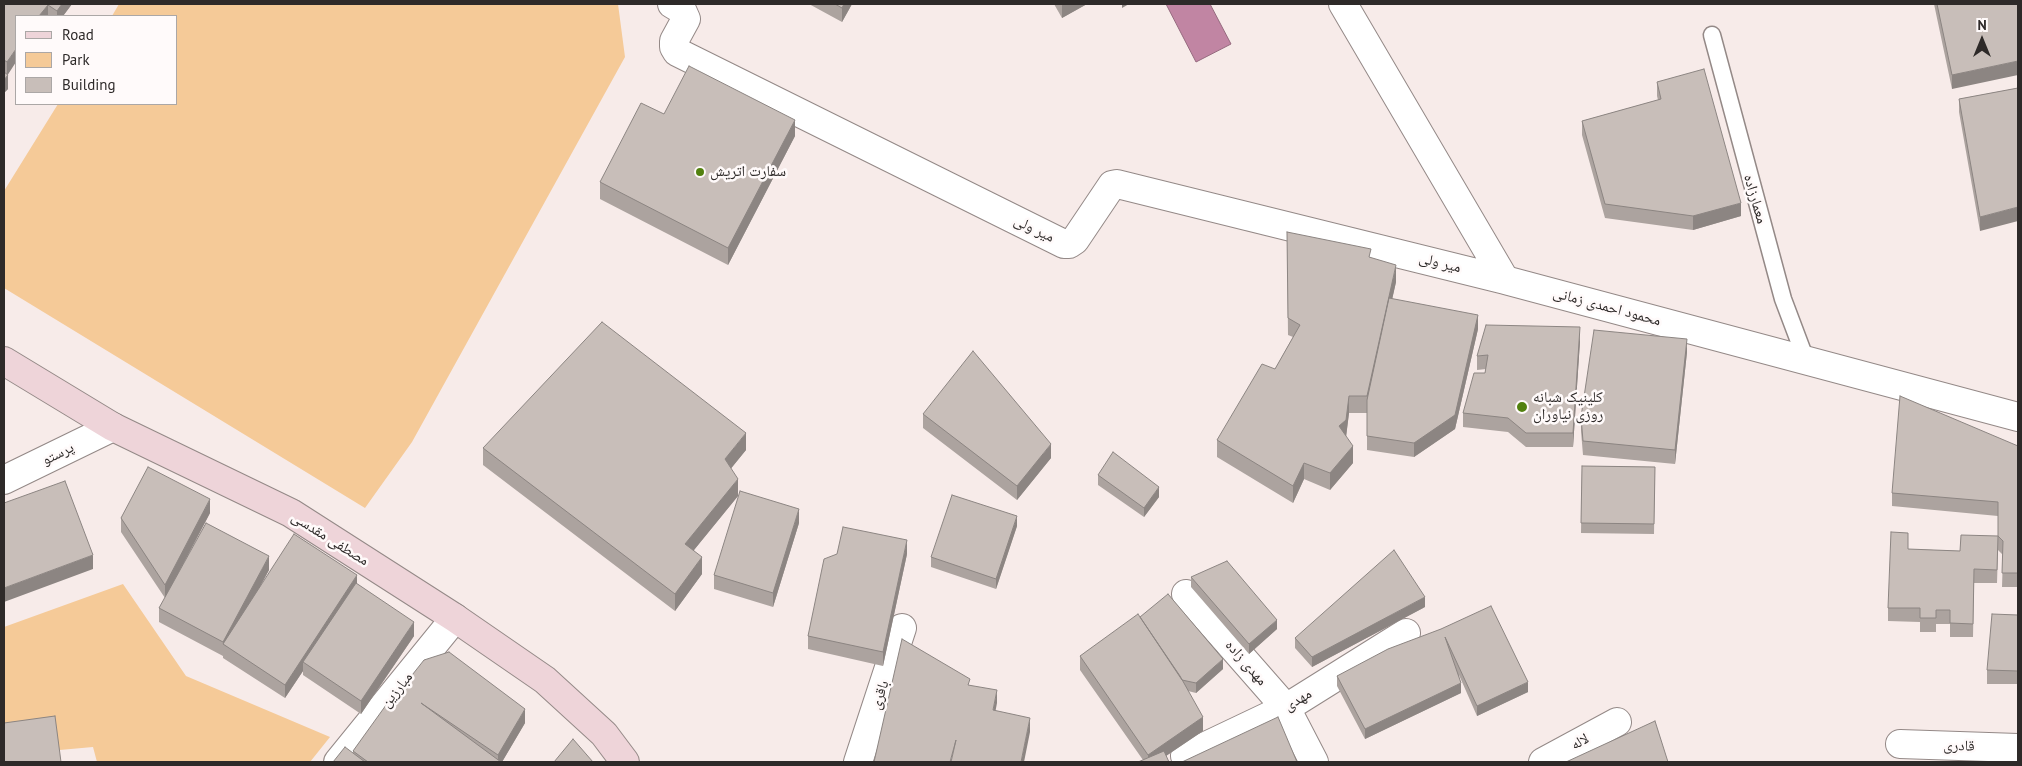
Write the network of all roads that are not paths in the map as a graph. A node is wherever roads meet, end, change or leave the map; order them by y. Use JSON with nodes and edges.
{"nodes":[{"id":1,"x":672,"y":4,"type":"edge"},
{"id":2,"x":1343,"y":4,"type":"edge"},
{"id":3,"x":1712,"y":35,"type":"dead end"},
{"id":4,"x":1505,"y":280,"type":"junction"},
{"id":5,"x":1806,"y":360,"type":"junction"},
{"id":6,"x":4,"y":361,"type":"edge"},
{"id":7,"x":2018,"y":417,"type":"edge"},
{"id":8,"x":113,"y":427,"type":"junction"},
{"id":9,"x":4,"y":480,"type":"edge"},
{"id":10,"x":1186,"y":594,"type":"dead end"},
{"id":11,"x":455,"y":618,"type":"junction"},
{"id":12,"x":902,"y":628,"type":"dead end"},
{"id":13,"x":1406,"y":633,"type":"dead end"},
{"id":14,"x":1286,"y":708,"type":"junction"},
{"id":15,"x":1617,"y":722,"type":"dead end"},
{"id":16,"x":604,"y":734,"type":"junction"},
{"id":17,"x":1900,"y":744,"type":"dead end"},
{"id":18,"x":2018,"y":748,"type":"edge"},
{"id":19,"x":1185,"y":756,"type":"dead end"},
{"id":20,"x":338,"y":762,"type":"edge"},
{"id":21,"x":625,"y":762,"type":"edge"},
{"id":22,"x":639,"y":762,"type":"edge"},
{"id":23,"x":858,"y":762,"type":"edge"},
{"id":24,"x":1314,"y":762,"type":"edge"},
{"id":25,"x":1543,"y":762,"type":"edge"}],
"edges":[{"from":1,"to":4,"type":"street","name":"میر ولی"},
{"from":2,"to":4,"type":"street"},
{"from":3,"to":5,"type":"lane","name":"معمارزاده"},
{"from":4,"to":5,"type":"street","name":"محمود احمدی زمانی"},
{"from":5,"to":7,"type":"street","name":"محمود احمدی زمانی"},
{"from":6,"to":8,"type":"main road","name":"مصطفی مقدسی"},
{"from":8,"to":9,"type":"street","name":"پرستو"},
{"from":8,"to":11,"type":"main road","name":"مصطفی مقدسی"},
{"from":10,"to":14,"type":"street","name":"مهدی زاده"},
{"from":11,"to":16,"type":"main road","name":"مصطفی مقدسی"},
{"from":11,"to":20,"type":"street","name":"مبارزین"},
{"from":12,"to":23,"type":"street","name":"باقری"},
{"from":13,"to":14,"type":"street","name":"مهدی"},
{"from":14,"to":19,"type":"street","name":"مهدی"},
{"from":14,"to":24,"type":"street","name":"مهدی زاده"},
{"from":15,"to":25,"type":"street","name":"لاله"},
{"from":16,"to":21,"type":"main road","name":"مصطفی مقدسی"},
{"from":16,"to":22,"type":"street"},
{"from":17,"to":18,"type":"street","name":"قادری"}]}
